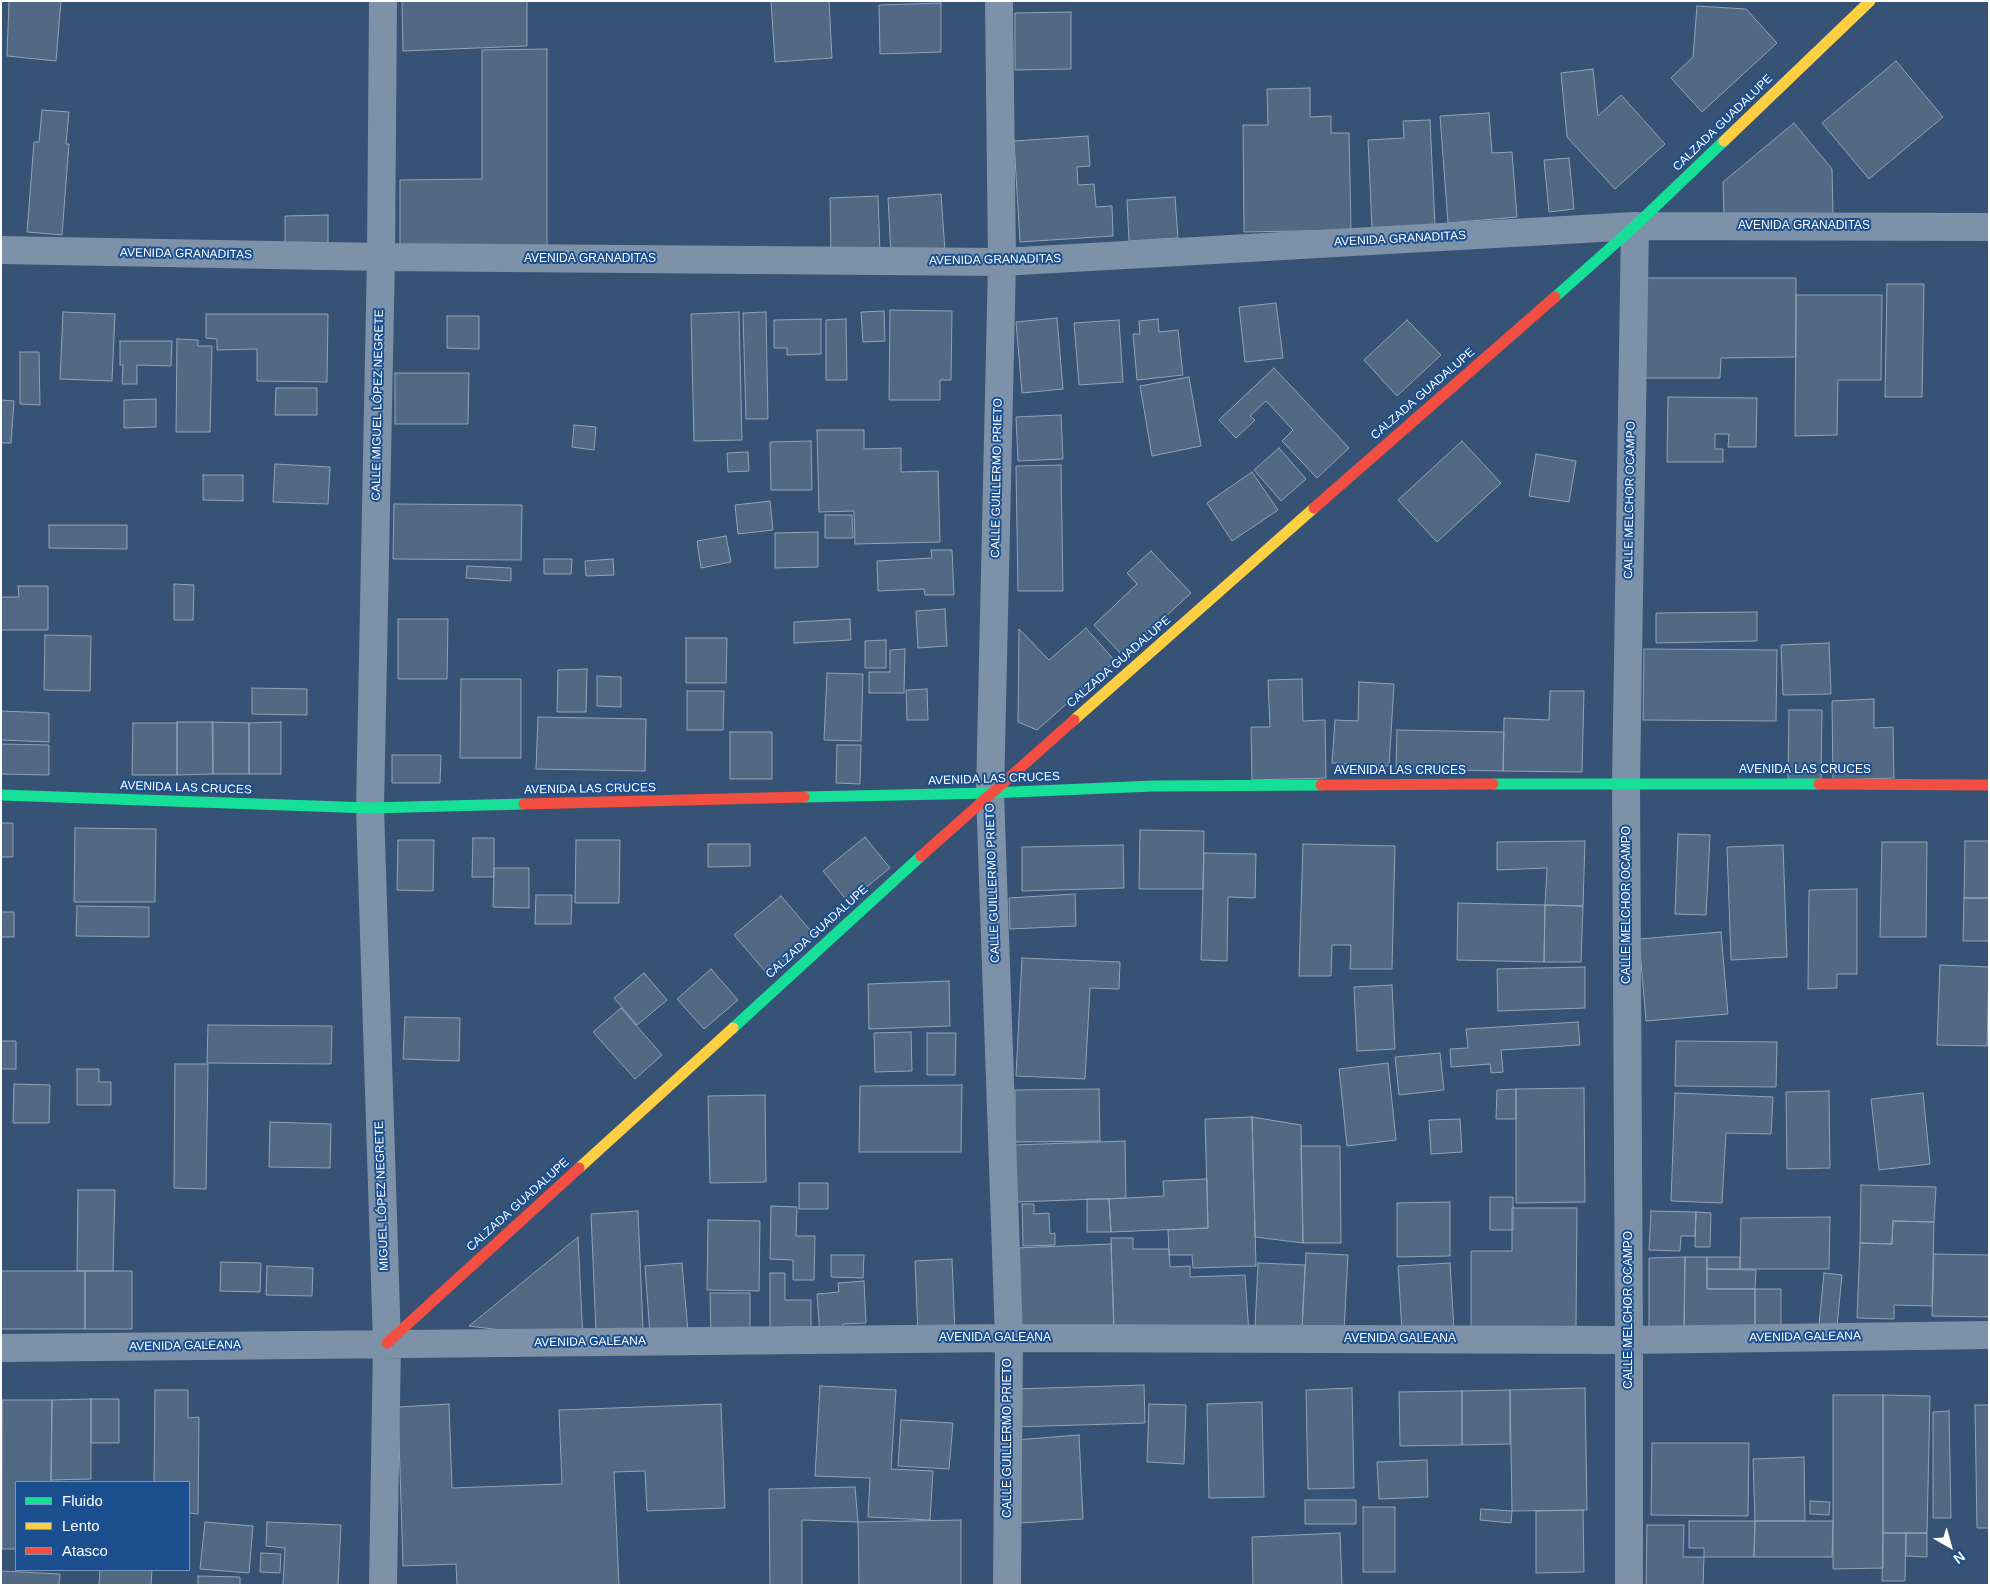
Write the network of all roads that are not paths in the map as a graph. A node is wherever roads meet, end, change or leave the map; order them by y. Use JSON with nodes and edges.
{"nodes":[{"id":1,"x":383,"y":1,"type":"edge"},
{"id":2,"x":999,"y":1,"type":"edge"},
{"id":3,"x":1870,"y":1,"type":"edge"},
{"id":4,"x":1635,"y":226,"type":"junction"},
{"id":5,"x":1989,"y":227,"type":"edge"},
{"id":6,"x":1,"y":250,"type":"edge"},
{"id":7,"x":381,"y":257,"type":"junction"},
{"id":8,"x":1002,"y":262,"type":"junction"},
{"id":9,"x":1626,"y":783,"type":"junction"},
{"id":10,"x":1989,"y":785,"type":"edge"},
{"id":11,"x":990,"y":794,"type":"junction"},
{"id":12,"x":1,"y":795,"type":"edge"},
{"id":13,"x":370,"y":808,"type":"junction"},
{"id":14,"x":1989,"y":1334,"type":"edge"},
{"id":15,"x":1009,"y":1338,"type":"junction"},
{"id":16,"x":1629,"y":1340,"type":"junction"},
{"id":17,"x":387,"y":1344,"type":"junction"},
{"id":18,"x":1,"y":1348,"type":"edge"},
{"id":19,"x":383,"y":1585,"type":"edge"},
{"id":20,"x":1007,"y":1585,"type":"edge"},
{"id":21,"x":1628,"y":1585,"type":"edge"}],
"edges":[{"from":1,"to":7,"type":"street","name":"CALLE MIGUEL LÓPEZ NEGRETE"},
{"from":2,"to":8,"type":"street","name":"CALLE GUILLERMO PRIETO"},
{"from":3,"to":4,"type":"street","name":"CALZADA GUADALUPE"},
{"from":4,"to":5,"type":"street","name":"AVENIDA GRANADITAS"},
{"from":4,"to":8,"type":"street","name":"AVENIDA GRANADITAS"},
{"from":4,"to":9,"type":"street","name":"CALLE MELCHOR OCAMPO"},
{"from":4,"to":11,"type":"street","name":"CALZADA GUADALUPE"},
{"from":6,"to":7,"type":"street","name":"AVENIDA GRANADITAS"},
{"from":7,"to":8,"type":"street","name":"AVENIDA GRANADITAS"},
{"from":7,"to":13,"type":"street","name":"CALLE MIGUEL LÓPEZ NEGRETE"},
{"from":8,"to":11,"type":"street","name":"CALLE GUILLERMO PRIETO"},
{"from":9,"to":10,"type":"street","name":"AVENIDA LAS CRUCES"},
{"from":9,"to":11,"type":"street","name":"AVENIDA LAS CRUCES"},
{"from":9,"to":16,"type":"street","name":"CALLE MELCHOR OCAMPO"},
{"from":11,"to":13,"type":"street","name":"AVENIDA LAS CRUCES"},
{"from":11,"to":15,"type":"street","name":"CALLE GUILLERMO PRIETO"},
{"from":11,"to":17,"type":"street","name":"CALZADA GUADALUPE"},
{"from":12,"to":13,"type":"street","name":"AVENIDA LAS CRUCES"},
{"from":13,"to":17,"type":"street","name":"MIGUEL LÓPEZ NEGRETE"},
{"from":14,"to":16,"type":"street","name":"AVENIDA GALEANA"},
{"from":15,"to":16,"type":"street","name":"AVENIDA GALEANA"},
{"from":15,"to":17,"type":"street","name":"AVENIDA GALEANA"},
{"from":15,"to":20,"type":"street","name":"CALLE GUILLERMO PRIETO"},
{"from":16,"to":21,"type":"street","name":"CALLE MELCHOR OCAMPO"},
{"from":17,"to":18,"type":"street","name":"AVENIDA GALEANA"},
{"from":17,"to":19,"type":"street","name":"MIGUEL LÓPEZ NEGRETE"}]}
